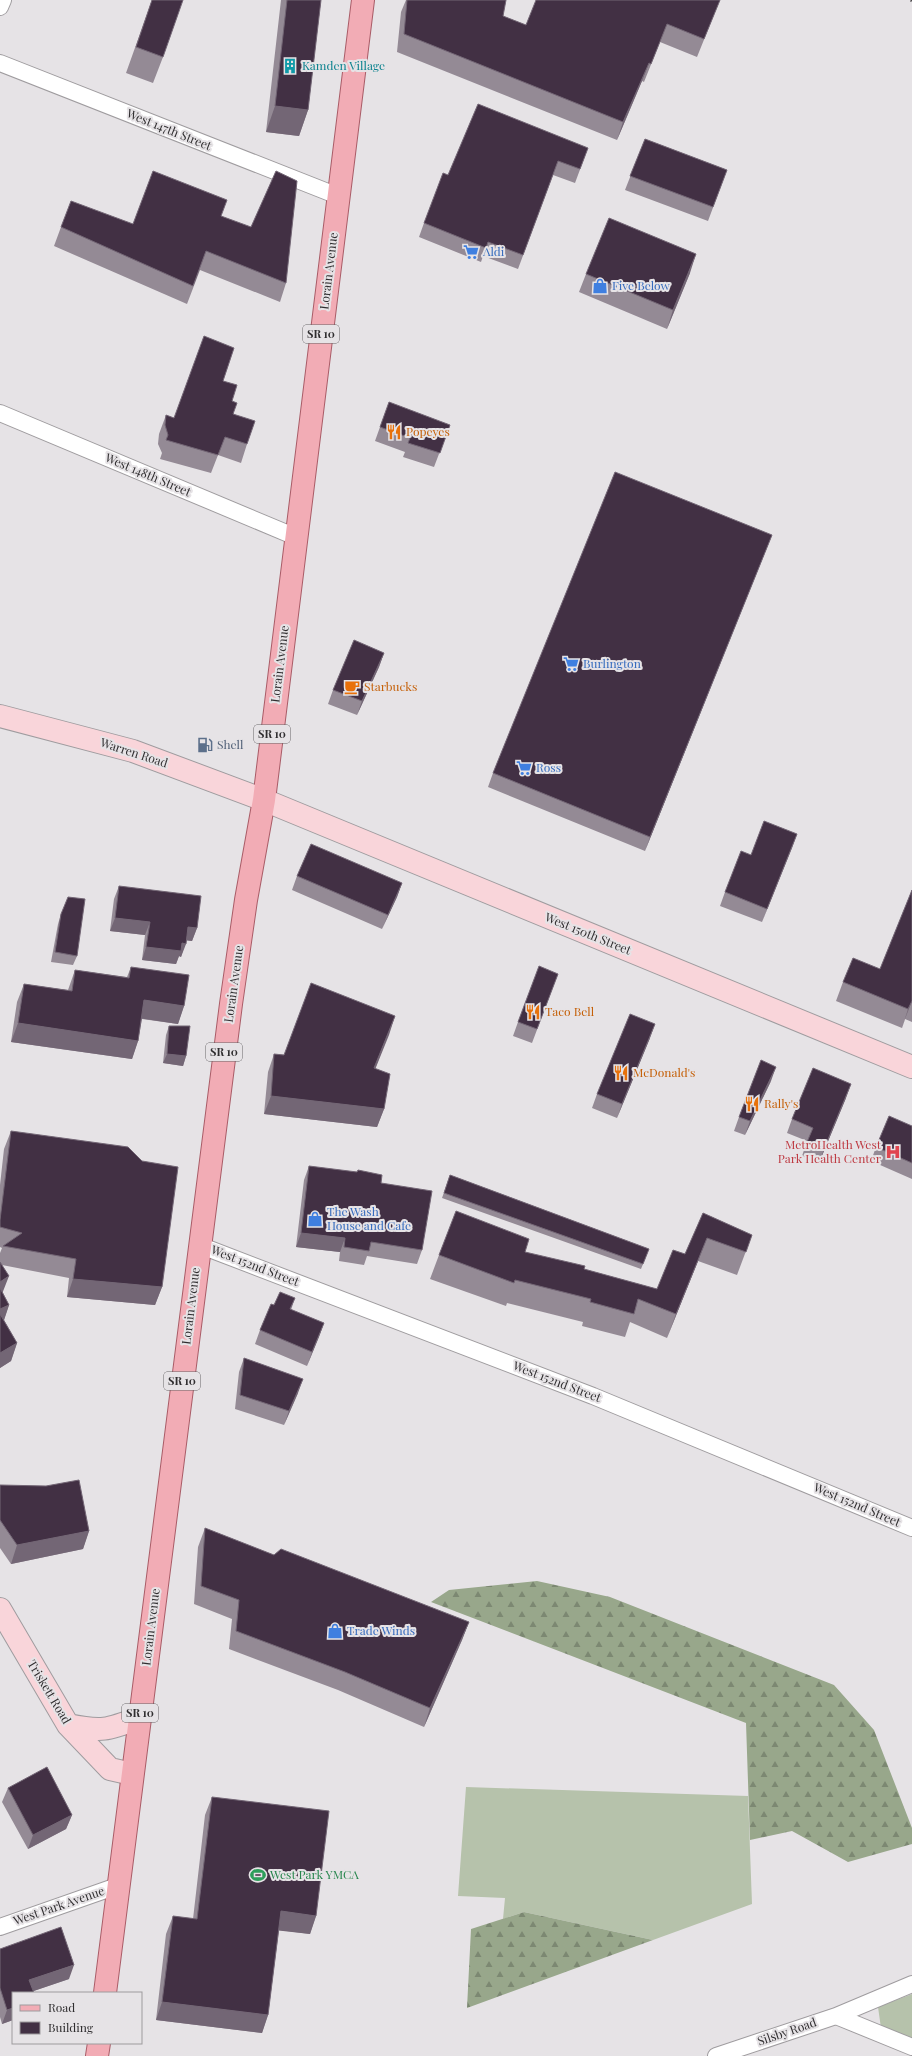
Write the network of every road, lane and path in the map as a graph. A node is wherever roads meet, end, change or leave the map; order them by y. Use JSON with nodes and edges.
{"nodes":[{"id":1,"x":3,"y":0,"type":"edge"},
{"id":2,"x":363,"y":0,"type":"edge"},
{"id":3,"x":0,"y":7,"type":"edge"},
{"id":4,"x":0,"y":63,"type":"edge"},
{"id":5,"x":338,"y":196,"type":"junction"},
{"id":6,"x":0,"y":413,"type":"edge"},
{"id":7,"x":296,"y":537,"type":"junction"},
{"id":8,"x":0,"y":716,"type":"edge"},
{"id":9,"x":264,"y":800,"type":"junction"},
{"id":10,"x":912,"y":1067,"type":"edge"},
{"id":11,"x":199,"y":1245,"type":"junction"},
{"id":12,"x":912,"y":1528,"type":"edge"},
{"id":13,"x":0,"y":1609,"type":"edge"},
{"id":14,"x":139,"y":1718,"type":"junction"},
{"id":15,"x":68,"y":1725,"type":"junction"},
{"id":16,"x":132,"y":1774,"type":"junction"},
{"id":17,"x":117,"y":1886,"type":"junction"},
{"id":18,"x":0,"y":1927,"type":"edge"},
{"id":19,"x":912,"y":1984,"type":"edge"},
{"id":20,"x":105,"y":1992,"type":"edge"},
{"id":21,"x":836,"y":2016,"type":"junction"},
{"id":22,"x":99,"y":2044,"type":"edge"},
{"id":23,"x":912,"y":2047,"type":"edge"},
{"id":24,"x":97,"y":2056,"type":"edge"},
{"id":25,"x":716,"y":2056,"type":"edge"}],
"edges":[{"from":1,"to":3,"type":"street"},
{"from":2,"to":5,"type":"main road","name":"Lorain Avenue","number":"SR 10"},
{"from":4,"to":5,"type":"street","name":"West 147th Street"},
{"from":5,"to":7,"type":"main road","name":"Lorain Avenue","number":"SR 10"},
{"from":6,"to":7,"type":"street","name":"West 148th Street"},
{"from":7,"to":9,"type":"main road","name":"Lorain Avenue","number":"SR 10"},
{"from":8,"to":9,"type":"main road","name":"Warren Road"},
{"from":9,"to":10,"type":"main road","name":"West 150th Street"},
{"from":9,"to":11,"type":"main road","name":"Lorain Avenue","number":"SR 10"},
{"from":11,"to":12,"type":"street","name":"West 152nd Street"},
{"from":11,"to":14,"type":"main road","name":"Lorain Avenue","number":"SR 10"},
{"from":13,"to":15,"type":"main road","name":"Triskett Road"},
{"from":14,"to":15,"type":"main road"},
{"from":14,"to":16,"type":"main road","name":"Lorain Avenue","number":"SR 10"},
{"from":15,"to":16,"type":"main road","name":"Triskett Road"},
{"from":16,"to":17,"type":"main road","name":"Lorain Avenue","number":"SR 10"},
{"from":17,"to":18,"type":"street","name":"West Park Avenue"},
{"from":17,"to":20,"type":"main road","name":"Lorain Avenue","number":"SR 10"},
{"from":19,"to":21,"type":"street","name":"Silsby Road"},
{"from":21,"to":23,"type":"street"},
{"from":21,"to":25,"type":"street","name":"Silsby Road"},
{"from":22,"to":24,"type":"main road"}]}
